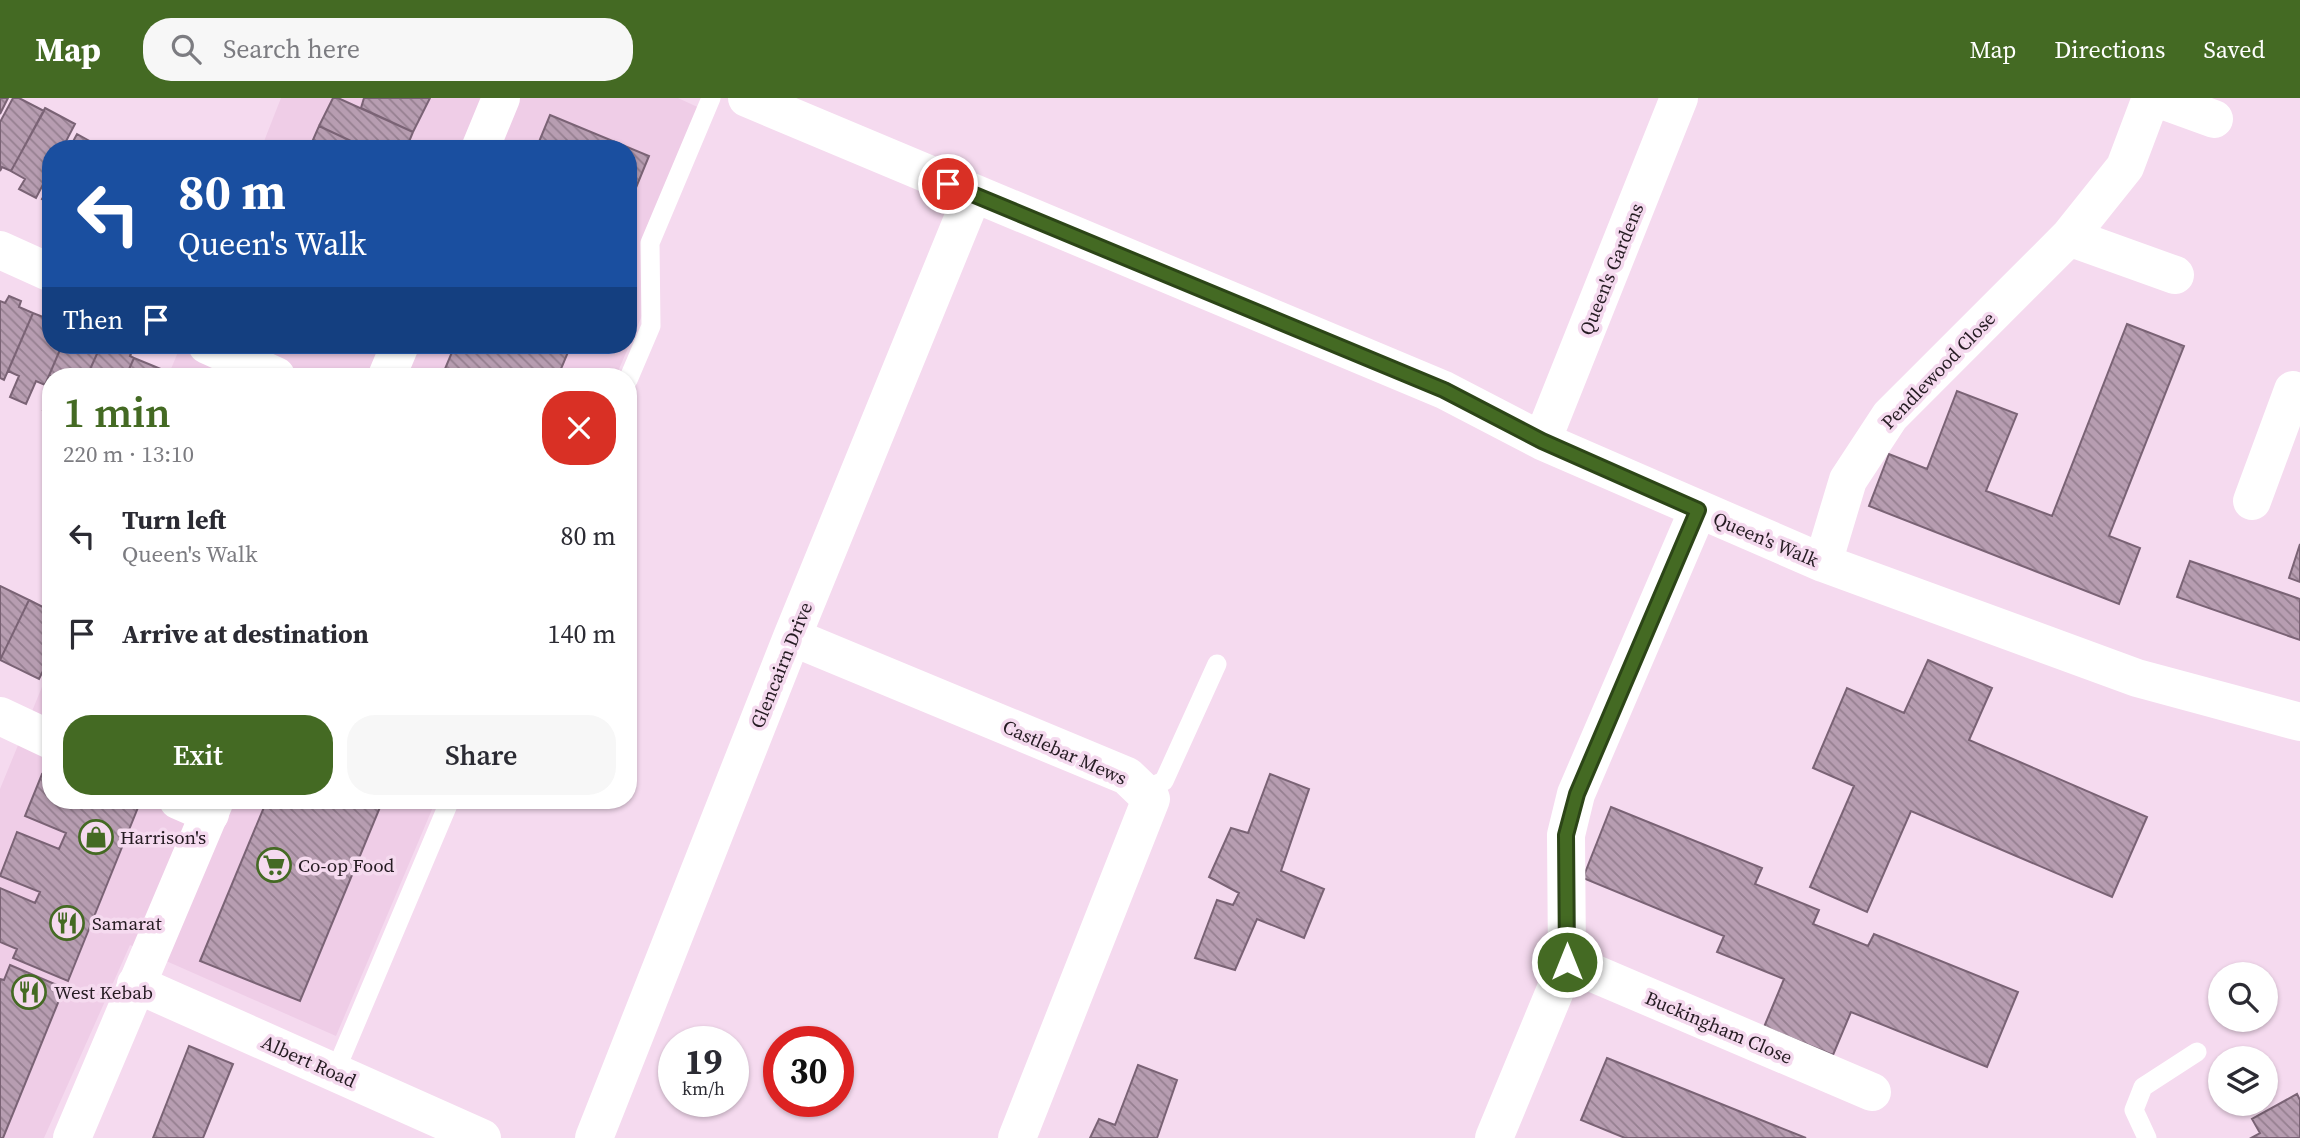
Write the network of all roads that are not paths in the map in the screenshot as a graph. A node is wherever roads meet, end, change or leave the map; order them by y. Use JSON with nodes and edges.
{"nodes":[{"id":1,"x":501,"y":98,"type":"edge"},
{"id":2,"x":711,"y":98,"type":"edge"},
{"id":3,"x":747,"y":98,"type":"edge"},
{"id":4,"x":1679,"y":98,"type":"edge"},
{"id":5,"x":2151,"y":98,"type":"edge"},
{"id":6,"x":2156,"y":98,"type":"edge"},
{"id":7,"x":2214,"y":119,"type":"dead end"},
{"id":8,"x":484,"y":140,"type":"edge"},
{"id":9,"x":973,"y":194,"type":"junction"},
{"id":10,"x":2069,"y":237,"type":"junction"},
{"id":11,"x":0,"y":250,"type":"edge"},
{"id":12,"x":42,"y":269,"type":"edge"},
{"id":13,"x":2175,"y":275,"type":"dead end"},
{"id":14,"x":228,"y":354,"type":"edge"},
{"id":15,"x":258,"y":368,"type":"edge"},
{"id":16,"x":633,"y":368,"type":"edge"},
{"id":17,"x":2293,"y":390,"type":"dead end"},
{"id":18,"x":1542,"y":441,"type":"junction"},
{"id":19,"x":2286,"y":455,"type":"edge"},
{"id":20,"x":2252,"y":501,"type":"dead end"},
{"id":21,"x":1698,"y":510,"type":"junction"},
{"id":22,"x":1823,"y":563,"type":"junction"},
{"id":23,"x":792,"y":637,"type":"junction"},
{"id":24,"x":1217,"y":664,"type":"dead end"},
{"id":25,"x":0,"y":716,"type":"edge"},
{"id":26,"x":2300,"y":722,"type":"edge"},
{"id":27,"x":42,"y":736,"type":"edge"},
{"id":28,"x":1142,"y":791,"type":"junction"},
{"id":29,"x":200,"y":809,"type":"edge"},
{"id":30,"x":446,"y":809,"type":"edge"},
{"id":31,"x":1567,"y":962,"type":"junction"},
{"id":32,"x":136,"y":984,"type":"junction"},
{"id":33,"x":2197,"y":1052,"type":"dead end"},
{"id":34,"x":335,"y":1072,"type":"junction"},
{"id":35,"x":1872,"y":1091,"type":"dead end"},
{"id":36,"x":72,"y":1138,"type":"edge"},
{"id":37,"x":482,"y":1138,"type":"edge"},
{"id":38,"x":594,"y":1138,"type":"edge"},
{"id":39,"x":1017,"y":1138,"type":"edge"},
{"id":40,"x":1493,"y":1138,"type":"edge"},
{"id":41,"x":2147,"y":1138,"type":"edge"}],
"edges":[{"from":1,"to":8,"type":"street"},
{"from":2,"to":16,"type":"lane"},
{"from":3,"to":9,"type":"street","name":"Queen's Walk"},
{"from":4,"to":18,"type":"street","name":"Queen's Gardens"},
{"from":5,"to":10,"type":"street","name":"Pendlewood Close"},
{"from":6,"to":7,"type":"street"},
{"from":9,"to":18,"type":"street","name":"Queen's Walk"},
{"from":9,"to":23,"type":"street","name":"Glencairn Drive"},
{"from":10,"to":13,"type":"street"},
{"from":10,"to":22,"type":"street","name":"Pendlewood Close"},
{"from":11,"to":12,"type":"street"},
{"from":14,"to":15,"type":"street"},
{"from":17,"to":19,"type":"street"},
{"from":18,"to":21,"type":"street","name":"Queen's Walk"},
{"from":19,"to":20,"type":"street"},
{"from":21,"to":22,"type":"street","name":"Queen's Walk"},
{"from":21,"to":31,"type":"street"},
{"from":22,"to":26,"type":"street","name":"Queen's Walk"},
{"from":23,"to":28,"type":"street","name":"Castlebar Mews"},
{"from":23,"to":38,"type":"street","name":"Glencairn Drive"},
{"from":24,"to":28,"type":"lane"},
{"from":25,"to":27,"type":"street"},
{"from":28,"to":39,"type":"street","name":"Castlebar Mews"},
{"from":29,"to":32,"type":"street"},
{"from":30,"to":34,"type":"lane"},
{"from":31,"to":35,"type":"street","name":"Buckingham Close"},
{"from":31,"to":40,"type":"street"},
{"from":32,"to":34,"type":"street","name":"Albert Road"},
{"from":32,"to":36,"type":"street"},
{"from":33,"to":41,"type":"lane"},
{"from":34,"to":37,"type":"street","name":"Albert Road"}]}
